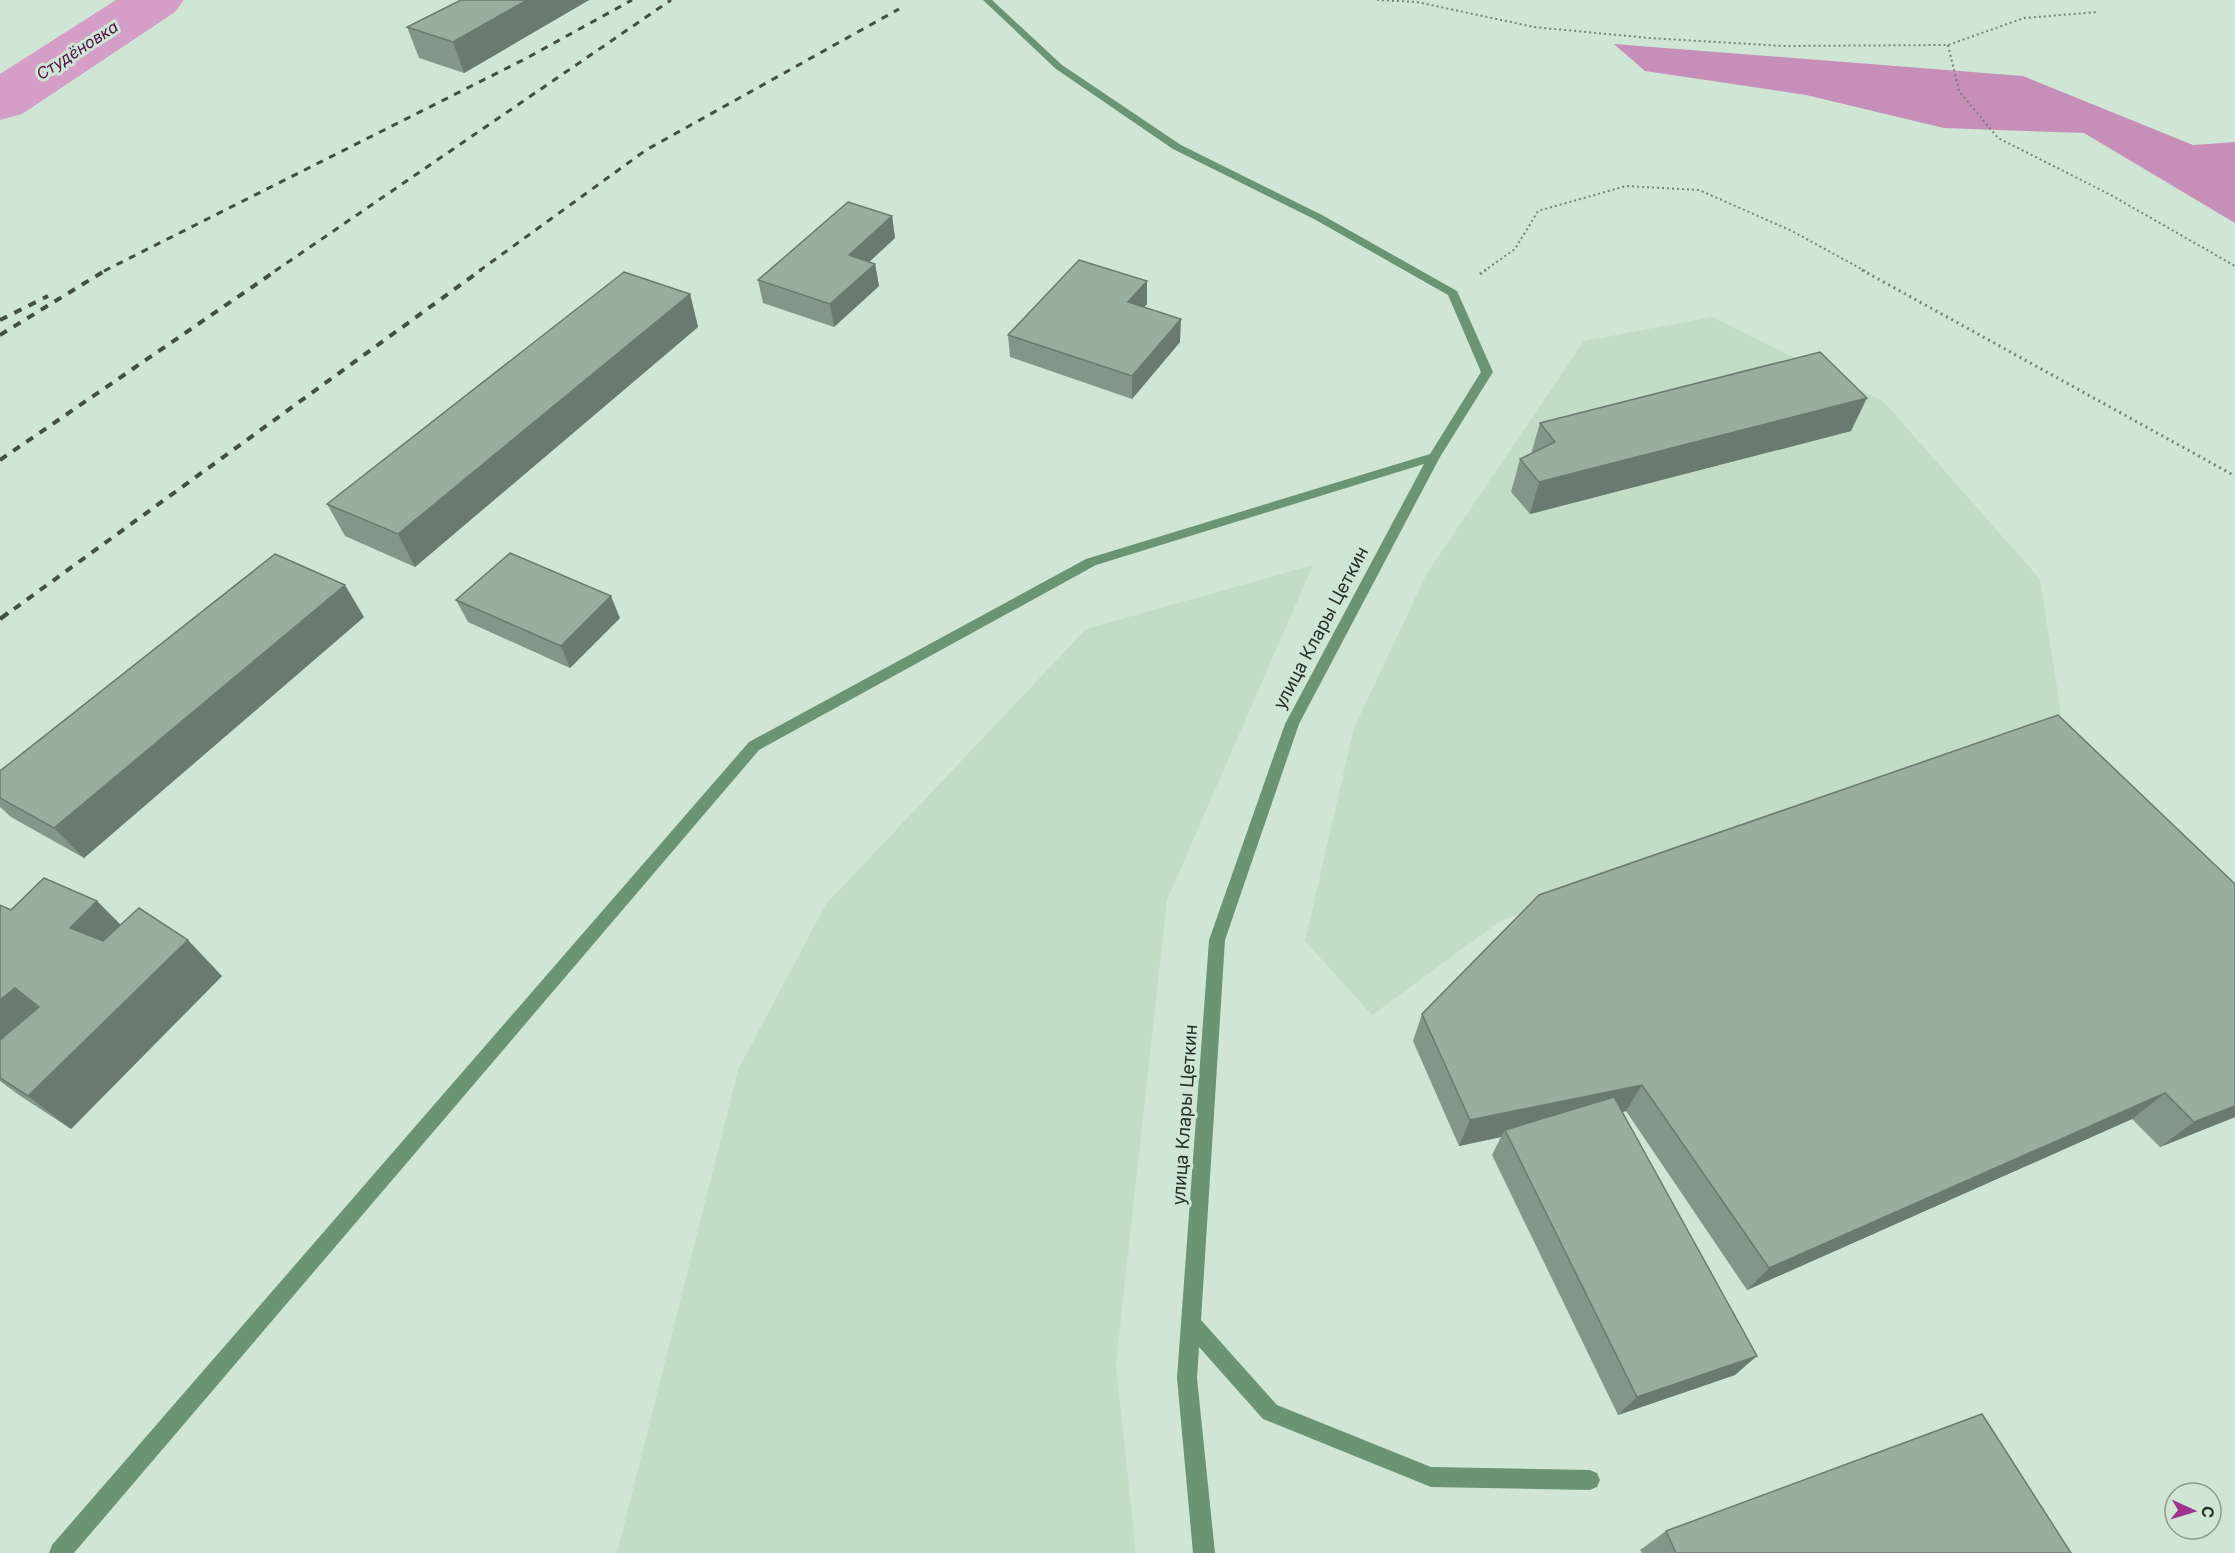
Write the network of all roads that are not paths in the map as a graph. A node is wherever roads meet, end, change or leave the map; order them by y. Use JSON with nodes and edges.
{"nodes":[{"id":1,"x":987,"y":0,"type":"edge"},
{"id":2,"x":1434,"y":457,"type":"junction"},
{"id":3,"x":1191,"y":1324,"type":"junction"},
{"id":4,"x":1590,"y":1480,"type":"dead end"},
{"id":5,"x":60,"y":1553,"type":"edge"},
{"id":6,"x":1204,"y":1553,"type":"edge"}],
"edges":[{"from":1,"to":2,"type":"street","name":"улица Клары Цеткин"},
{"from":2,"to":3,"type":"street","name":"улица Клары Цеткин"},
{"from":2,"to":5,"type":"street"},
{"from":3,"to":4,"type":"street"},
{"from":3,"to":6,"type":"street","name":"улица Клары Цеткин"}]}
